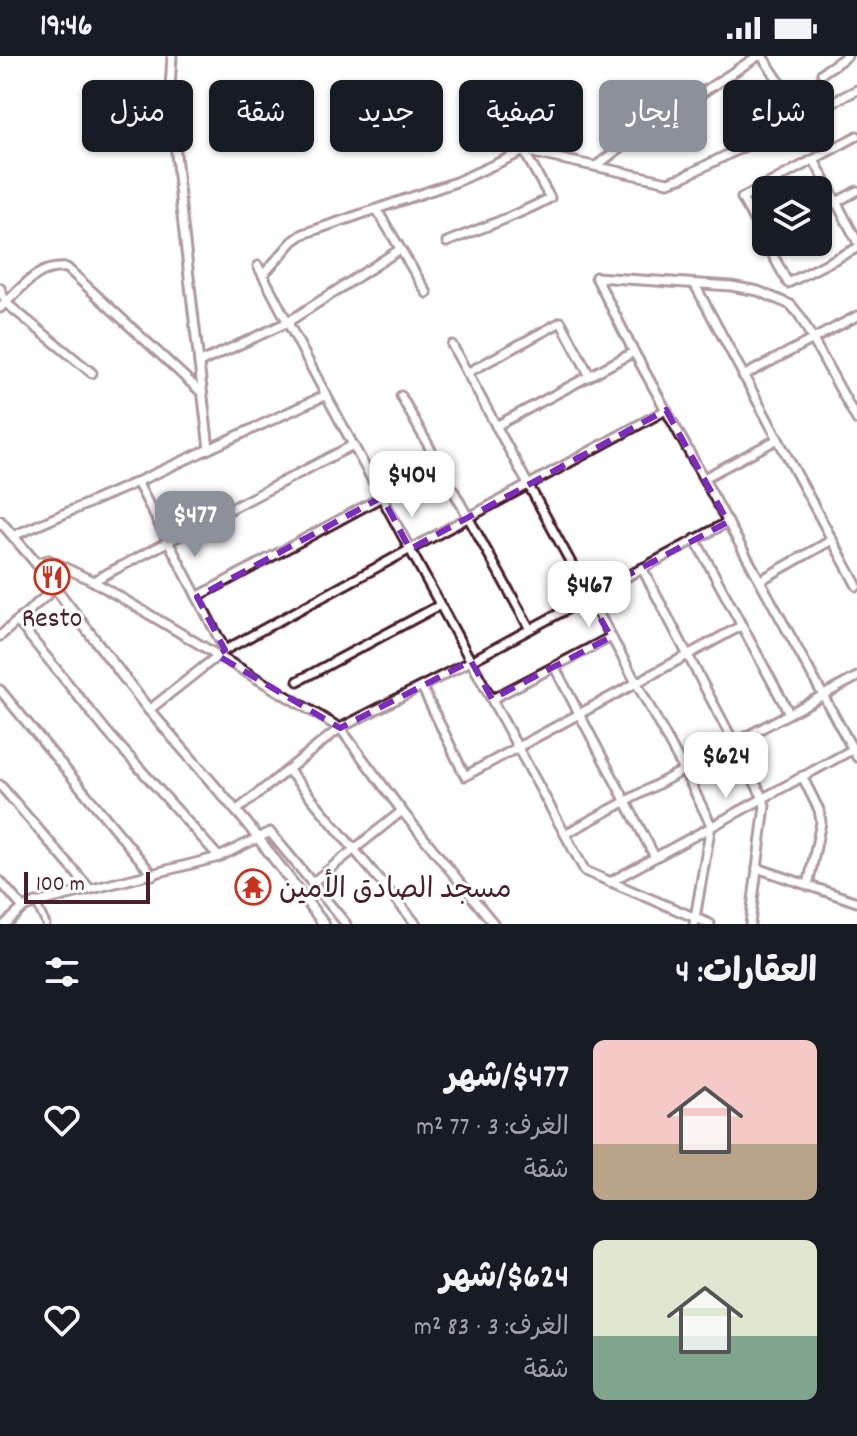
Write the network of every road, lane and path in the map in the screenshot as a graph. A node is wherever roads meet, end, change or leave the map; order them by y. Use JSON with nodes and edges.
{"nodes":[{"id":1,"x":172,"y":56,"type":"edge"},
{"id":2,"x":760,"y":56,"type":"edge"},
{"id":3,"x":847,"y":56,"type":"edge"},
{"id":4,"x":822,"y":73,"type":"dead end"},
{"id":5,"x":777,"y":80,"type":"edge"},
{"id":6,"x":857,"y":90,"type":"edge"},
{"id":7,"x":834,"y":102,"type":"edge"},
{"id":8,"x":857,"y":136,"type":"edge"},
{"id":9,"x":522,"y":152,"type":"edge"},
{"id":10,"x":525,"y":152,"type":"edge"},
{"id":11,"x":529,"y":152,"type":"edge"},
{"id":12,"x":732,"y":152,"type":"edge"},
{"id":13,"x":814,"y":160,"type":"junction"},
{"id":14,"x":596,"y":166,"type":"junction"},
{"id":15,"x":784,"y":176,"type":"edge"},
{"id":16,"x":857,"y":191,"type":"edge"},
{"id":17,"x":752,"y":193,"type":"edge"},
{"id":18,"x":836,"y":202,"type":"junction"},
{"id":19,"x":832,"y":204,"type":"edge"},
{"id":20,"x":377,"y":210,"type":"junction"},
{"id":21,"x":752,"y":217,"type":"edge"},
{"id":22,"x":857,"y":241,"type":"edge"},
{"id":23,"x":447,"y":242,"type":"dead end"},
{"id":24,"x":857,"y":248,"type":"edge"},
{"id":25,"x":399,"y":250,"type":"junction"},
{"id":26,"x":773,"y":256,"type":"edge"},
{"id":27,"x":258,"y":266,"type":"dead end"},
{"id":28,"x":263,"y":275,"type":"junction"},
{"id":29,"x":695,"y":285,"type":"junction"},
{"id":30,"x":0,"y":288,"type":"edge"},
{"id":31,"x":427,"y":293,"type":"dead end"},
{"id":32,"x":3,"y":306,"type":"edge"},
{"id":33,"x":857,"y":316,"type":"edge"},
{"id":34,"x":288,"y":322,"type":"junction"},
{"id":35,"x":813,"y":339,"type":"junction"},
{"id":36,"x":452,"y":345,"type":"dead end"},
{"id":37,"x":634,"y":352,"type":"junction"},
{"id":38,"x":199,"y":363,"type":"junction"},
{"id":39,"x":92,"y":373,"type":"dead end"},
{"id":40,"x":467,"y":373,"type":"junction"},
{"id":41,"x":590,"y":376,"type":"junction"},
{"id":42,"x":743,"y":376,"type":"junction"},
{"id":43,"x":203,"y":394,"type":"junction"},
{"id":44,"x":326,"y":395,"type":"junction"},
{"id":45,"x":401,"y":396,"type":"dead end"},
{"id":46,"x":666,"y":410,"type":"junction"},
{"id":47,"x":857,"y":420,"type":"edge"},
{"id":48,"x":496,"y":426,"type":"junction"},
{"id":49,"x":778,"y":439,"type":"junction"},
{"id":50,"x":353,"y":445,"type":"junction"},
{"id":51,"x":209,"y":449,"type":"junction"},
{"id":52,"x":704,"y":478,"type":"junction"},
{"id":53,"x":137,"y":482,"type":"junction"},
{"id":54,"x":527,"y":484,"type":"junction"},
{"id":55,"x":382,"y":497,"type":"junction"},
{"id":56,"x":469,"y":516,"type":"junction"},
{"id":57,"x":0,"y":521,"type":"edge"},
{"id":58,"x":728,"y":522,"type":"junction"},
{"id":59,"x":13,"y":536,"type":"junction"},
{"id":60,"x":695,"y":539,"type":"junction"},
{"id":61,"x":832,"y":540,"type":"junction"},
{"id":62,"x":169,"y":543,"type":"junction"},
{"id":63,"x":410,"y":549,"type":"junction"},
{"id":64,"x":36,"y":563,"type":"junction"},
{"id":65,"x":642,"y":568,"type":"junction"},
{"id":66,"x":761,"y":580,"type":"junction"},
{"id":67,"x":93,"y":581,"type":"junction"},
{"id":68,"x":857,"y":586,"type":"edge"},
{"id":69,"x":55,"y":588,"type":"junction"},
{"id":70,"x":588,"y":596,"type":"junction"},
{"id":71,"x":197,"y":597,"type":"junction"},
{"id":72,"x":440,"y":605,"type":"junction"},
{"id":73,"x":18,"y":622,"type":"junction"},
{"id":74,"x":741,"y":626,"type":"junction"},
{"id":75,"x":530,"y":629,"type":"junction"},
{"id":76,"x":0,"y":636,"type":"edge"},
{"id":77,"x":611,"y":637,"type":"junction"},
{"id":78,"x":225,"y":650,"type":"junction"},
{"id":79,"x":217,"y":655,"type":"junction"},
{"id":80,"x":687,"y":656,"type":"junction"},
{"id":81,"x":471,"y":661,"type":"junction"},
{"id":82,"x":555,"y":668,"type":"junction"},
{"id":83,"x":857,"y":677,"type":"edge"},
{"id":84,"x":298,"y":681,"type":"dead end"},
{"id":85,"x":637,"y":684,"type":"junction"},
{"id":86,"x":422,"y":687,"type":"junction"},
{"id":87,"x":0,"y":690,"type":"edge"},
{"id":88,"x":824,"y":695,"type":"junction"},
{"id":89,"x":492,"y":699,"type":"junction"},
{"id":90,"x":149,"y":710,"type":"junction"},
{"id":91,"x":789,"y":713,"type":"junction"},
{"id":92,"x":580,"y":715,"type":"junction"},
{"id":93,"x":340,"y":728,"type":"junction"},
{"id":94,"x":735,"y":742,"type":"junction"},
{"id":95,"x":518,"y":748,"type":"junction"},
{"id":96,"x":855,"y":751,"type":"edge"},
{"id":97,"x":684,"y":770,"type":"junction"},
{"id":98,"x":289,"y":771,"type":"junction"},
{"id":99,"x":802,"y":776,"type":"junction"},
{"id":100,"x":0,"y":785,"type":"edge"},
{"id":101,"x":763,"y":798,"type":"junction"},
{"id":102,"x":626,"y":801,"type":"junction"},
{"id":103,"x":236,"y":811,"type":"junction"},
{"id":104,"x":402,"y":811,"type":"junction"},
{"id":105,"x":711,"y":825,"type":"junction"},
{"id":106,"x":565,"y":834,"type":"junction"},
{"id":107,"x":258,"y":838,"type":"junction"},
{"id":108,"x":354,"y":850,"type":"junction"},
{"id":109,"x":219,"y":857,"type":"junction"},
{"id":110,"x":655,"y":857,"type":"junction"},
{"id":111,"x":757,"y":868,"type":"junction"},
{"id":112,"x":153,"y":875,"type":"junction"},
{"id":113,"x":0,"y":881,"type":"edge"},
{"id":114,"x":610,"y":882,"type":"junction"},
{"id":115,"x":312,"y":883,"type":"junction"},
{"id":116,"x":808,"y":886,"type":"junction"},
{"id":117,"x":90,"y":889,"type":"junction"},
{"id":118,"x":857,"y":902,"type":"edge"},
{"id":119,"x":36,"y":903,"type":"junction"},
{"id":120,"x":23,"y":908,"type":"junction"},
{"id":121,"x":695,"y":921,"type":"edge"},
{"id":122,"x":5,"y":924,"type":"edge"},
{"id":123,"x":46,"y":924,"type":"edge"},
{"id":124,"x":324,"y":924,"type":"edge"},
{"id":125,"x":346,"y":924,"type":"edge"},
{"id":126,"x":416,"y":924,"type":"edge"},
{"id":127,"x":494,"y":924,"type":"edge"},
{"id":128,"x":710,"y":924,"type":"edge"},
{"id":129,"x":750,"y":924,"type":"edge"}],
"edges":[{"from":1,"to":38,"type":"street"},
{"from":2,"to":5,"type":"street"},
{"from":2,"to":14,"type":"street"},
{"from":3,"to":4,"type":"street"},
{"from":6,"to":7,"type":"street"},
{"from":8,"to":13,"type":"street"},
{"from":9,"to":20,"type":"street"},
{"from":10,"to":23,"type":"street"},
{"from":11,"to":14,"type":"street"},
{"from":12,"to":14,"type":"street"},
{"from":13,"to":15,"type":"street"},
{"from":13,"to":18,"type":"street"},
{"from":16,"to":18,"type":"street"},
{"from":17,"to":21,"type":"street"},
{"from":18,"to":19,"type":"street"},
{"from":18,"to":22,"type":"street"},
{"from":20,"to":25,"type":"street"},
{"from":20,"to":28,"type":"street"},
{"from":24,"to":26,"type":"street"},
{"from":25,"to":31,"type":"street"},
{"from":25,"to":34,"type":"street"},
{"from":27,"to":28,"type":"street"},
{"from":28,"to":34,"type":"street"},
{"from":29,"to":35,"type":"street"},
{"from":29,"to":37,"type":"street"},
{"from":29,"to":42,"type":"street"},
{"from":30,"to":32,"type":"street"},
{"from":32,"to":39,"type":"street"},
{"from":32,"to":43,"type":"street"},
{"from":33,"to":35,"type":"street"},
{"from":34,"to":38,"type":"street"},
{"from":34,"to":44,"type":"street"},
{"from":35,"to":42,"type":"street"},
{"from":35,"to":47,"type":"street"},
{"from":36,"to":40,"type":"street"},
{"from":37,"to":41,"type":"street"},
{"from":37,"to":46,"type":"street"},
{"from":38,"to":43,"type":"street"},
{"from":40,"to":41,"type":"street"},
{"from":40,"to":48,"type":"street"},
{"from":41,"to":48,"type":"street"},
{"from":42,"to":49,"type":"street"},
{"from":43,"to":51,"type":"street"},
{"from":44,"to":50,"type":"street"},
{"from":44,"to":51,"type":"street"},
{"from":45,"to":56,"type":"street"},
{"from":46,"to":52,"type":"street"},
{"from":46,"to":54,"type":"street"},
{"from":48,"to":54,"type":"street"},
{"from":49,"to":52,"type":"street"},
{"from":49,"to":61,"type":"street"},
{"from":50,"to":55,"type":"street"},
{"from":50,"to":62,"type":"street"},
{"from":51,"to":53,"type":"street"},
{"from":52,"to":58,"type":"street"},
{"from":53,"to":59,"type":"street"},
{"from":53,"to":62,"type":"street"},
{"from":54,"to":56,"type":"street"},
{"from":54,"to":70,"type":"street"},
{"from":55,"to":63,"type":"street"},
{"from":55,"to":71,"type":"street"},
{"from":56,"to":63,"type":"street"},
{"from":56,"to":75,"type":"street"},
{"from":57,"to":59,"type":"street"},
{"from":58,"to":60,"type":"street"},
{"from":58,"to":66,"type":"street"},
{"from":59,"to":64,"type":"street"},
{"from":60,"to":65,"type":"street"},
{"from":60,"to":74,"type":"street"},
{"from":61,"to":66,"type":"street"},
{"from":61,"to":68,"type":"street"},
{"from":62,"to":67,"type":"street"},
{"from":62,"to":71,"type":"street"},
{"from":63,"to":72,"type":"street"},
{"from":63,"to":78,"type":"street"},
{"from":64,"to":67,"type":"street"},
{"from":64,"to":69,"type":"street"},
{"from":65,"to":70,"type":"street"},
{"from":65,"to":80,"type":"street"},
{"from":66,"to":88,"type":"street"},
{"from":67,"to":79,"type":"street"},
{"from":69,"to":73,"type":"street"},
{"from":69,"to":90,"type":"street"},
{"from":70,"to":75,"type":"street"},
{"from":70,"to":77,"type":"street"},
{"from":71,"to":78,"type":"street"},
{"from":72,"to":81,"type":"street"},
{"from":72,"to":84,"type":"street"},
{"from":73,"to":76,"type":"street"},
{"from":73,"to":109,"type":"street"},
{"from":74,"to":80,"type":"street"},
{"from":74,"to":91,"type":"street"},
{"from":75,"to":81,"type":"street"},
{"from":77,"to":82,"type":"street"},
{"from":77,"to":85,"type":"street"},
{"from":78,"to":79,"type":"street"},
{"from":79,"to":90,"type":"street"},
{"from":79,"to":93,"type":"street"},
{"from":80,"to":85,"type":"street"},
{"from":80,"to":94,"type":"street"},
{"from":81,"to":86,"type":"street"},
{"from":81,"to":89,"type":"street"},
{"from":82,"to":89,"type":"street"},
{"from":82,"to":92,"type":"street"},
{"from":83,"to":88,"type":"street"},
{"from":85,"to":92,"type":"street"},
{"from":85,"to":97,"type":"street"},
{"from":86,"to":93,"type":"street"},
{"from":86,"to":95,"type":"street"},
{"from":87,"to":112,"type":"street"},
{"from":88,"to":91,"type":"street"},
{"from":88,"to":96,"type":"street"},
{"from":89,"to":95,"type":"street"},
{"from":90,"to":103,"type":"street"},
{"from":91,"to":94,"type":"street"},
{"from":92,"to":95,"type":"street"},
{"from":92,"to":102,"type":"street"},
{"from":93,"to":98,"type":"street"},
{"from":93,"to":104,"type":"street"},
{"from":94,"to":97,"type":"street"},
{"from":94,"to":101,"type":"street"},
{"from":95,"to":106,"type":"street"},
{"from":96,"to":99,"type":"street"},
{"from":97,"to":102,"type":"street"},
{"from":97,"to":105,"type":"street"},
{"from":98,"to":103,"type":"street"},
{"from":98,"to":108,"type":"street"},
{"from":99,"to":101,"type":"street"},
{"from":99,"to":116,"type":"street"},
{"from":100,"to":117,"type":"street"},
{"from":101,"to":105,"type":"street"},
{"from":101,"to":111,"type":"street"},
{"from":102,"to":106,"type":"street"},
{"from":102,"to":110,"type":"street"},
{"from":103,"to":107,"type":"street"},
{"from":104,"to":108,"type":"street"},
{"from":104,"to":127,"type":"street"},
{"from":105,"to":110,"type":"street"},
{"from":105,"to":121,"type":"street"},
{"from":106,"to":114,"type":"street"},
{"from":107,"to":109,"type":"street"},
{"from":107,"to":115,"type":"street"},
{"from":107,"to":124,"type":"street"},
{"from":108,"to":115,"type":"street"},
{"from":108,"to":126,"type":"street"},
{"from":109,"to":112,"type":"street"},
{"from":110,"to":114,"type":"street"},
{"from":111,"to":116,"type":"street"},
{"from":111,"to":129,"type":"street"},
{"from":112,"to":117,"type":"street"},
{"from":113,"to":120,"type":"street"},
{"from":114,"to":121,"type":"street"},
{"from":115,"to":125,"type":"street"},
{"from":116,"to":118,"type":"street"},
{"from":117,"to":119,"type":"street"},
{"from":119,"to":120,"type":"street"},
{"from":119,"to":123,"type":"street"},
{"from":120,"to":122,"type":"street"},
{"from":121,"to":128,"type":"street"}]}
